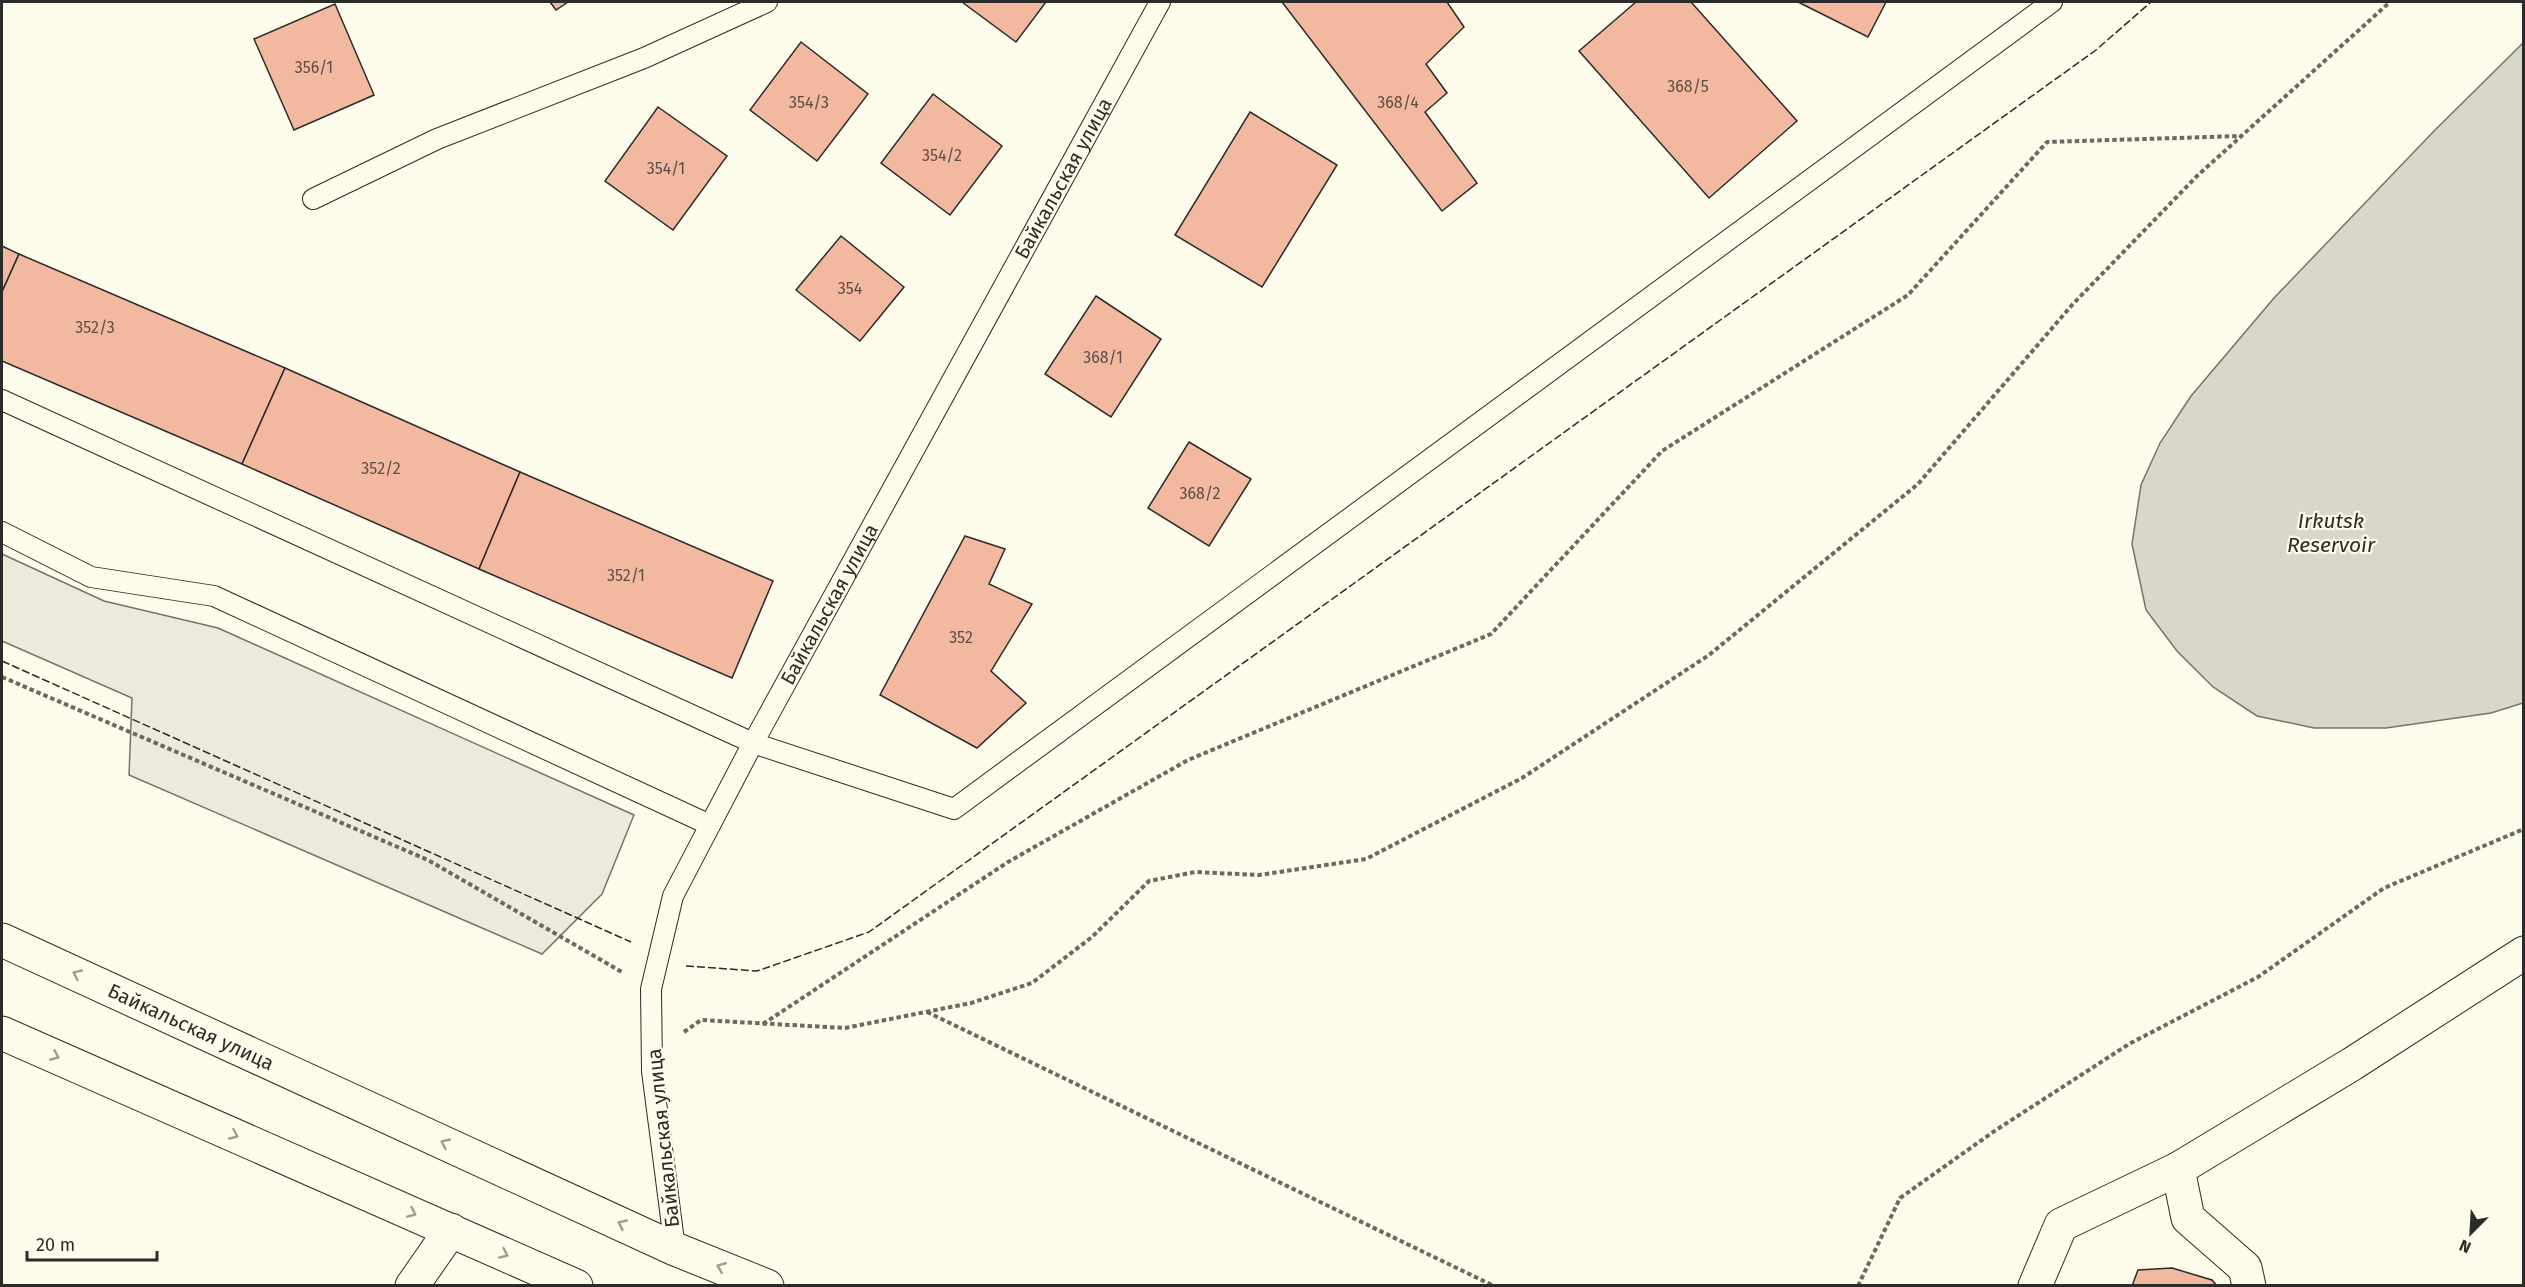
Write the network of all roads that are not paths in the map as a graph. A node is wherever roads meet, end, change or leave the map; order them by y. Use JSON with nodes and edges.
{"nodes":[{"id":1,"x":767,"y":2,"type":"edge"},
{"id":2,"x":1160,"y":2,"type":"edge"},
{"id":3,"x":2052,"y":2,"type":"edge"},
{"id":4,"x":313,"y":199,"type":"dead end"},
{"id":5,"x":2,"y":400,"type":"edge"},
{"id":6,"x":2,"y":532,"type":"edge"},
{"id":7,"x":753,"y":743,"type":"junction"},
{"id":8,"x":710,"y":825,"type":"junction"},
{"id":9,"x":2,"y":940,"type":"edge"},
{"id":10,"x":2523,"y":953,"type":"edge"},
{"id":11,"x":2,"y":1033,"type":"edge"},
{"id":12,"x":2178,"y":1169,"type":"junction"},
{"id":13,"x":451,"y":1230,"type":"junction"},
{"id":14,"x":675,"y":1248,"type":"junction"},
{"id":15,"x":412,"y":1286,"type":"edge"},
{"id":16,"x":576,"y":1286,"type":"edge"},
{"id":17,"x":767,"y":1286,"type":"edge"},
{"id":18,"x":2035,"y":1286,"type":"edge"},
{"id":19,"x":2248,"y":1286,"type":"edge"}],
"edges":[{"from":1,"to":4,"type":"lane"},
{"from":2,"to":7,"type":"lane","name":"Байкальская улица"},
{"from":3,"to":7,"type":"lane"},
{"from":5,"to":7,"type":"lane"},
{"from":6,"to":8,"type":"lane"},
{"from":7,"to":8,"type":"lane","name":"Байкальская улица"},
{"from":8,"to":14,"type":"lane","name":"Байкальская улица"},
{"from":14,"to":9,"type":"main road","name":"Байкальская улица","one_way":true},
{"from":10,"to":12,"type":"main road"},
{"from":11,"to":13,"type":"main road","one_way":true},
{"from":12,"to":18,"type":"main road"},
{"from":12,"to":19,"type":"main road"},
{"from":13,"to":15,"type":"main road"},
{"from":13,"to":16,"type":"main road","one_way":true},
{"from":17,"to":14,"type":"main road","name":"Байкальская улица","one_way":true}]}
